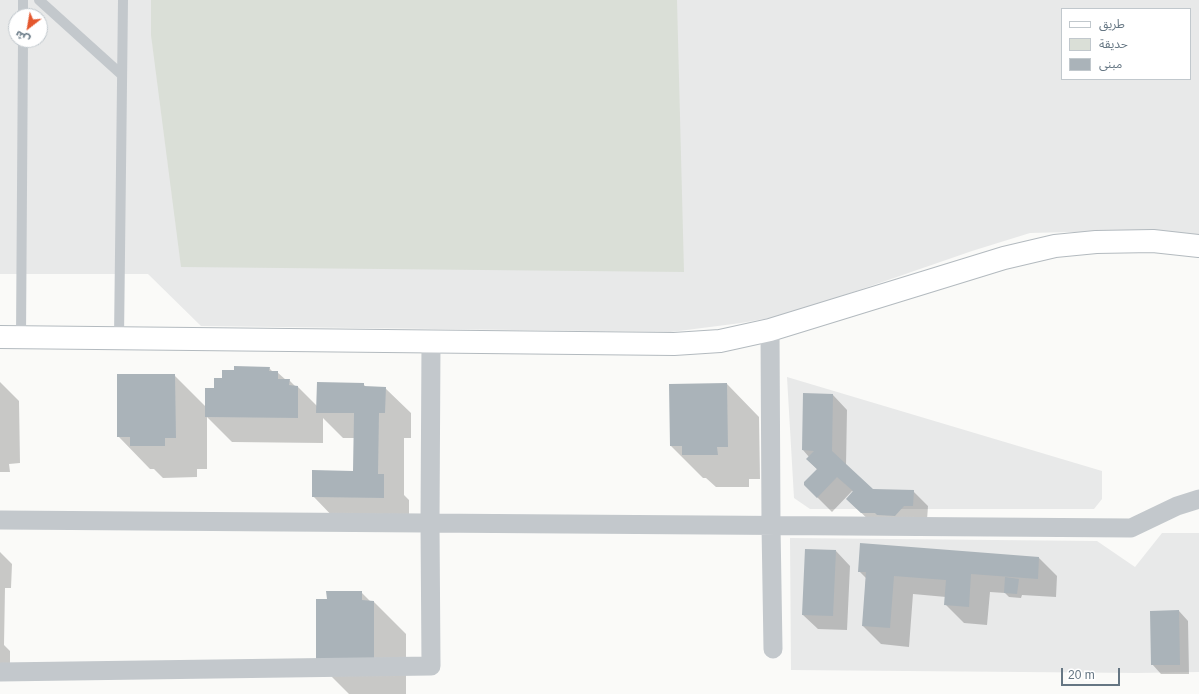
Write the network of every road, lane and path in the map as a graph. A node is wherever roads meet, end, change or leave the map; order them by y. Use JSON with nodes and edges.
{"nodes":[{"id":1,"x":39,"y":0,"type":"edge"},
{"id":2,"x":123,"y":0,"type":"edge"},
{"id":3,"x":23,"y":48,"type":"edge"},
{"id":4,"x":122,"y":74,"type":"junction"},
{"id":5,"x":1199,"y":246,"type":"edge"},
{"id":6,"x":770,"y":330,"type":"junction"},
{"id":7,"x":10,"y":337,"type":"edge"},
{"id":8,"x":119,"y":338,"type":"junction"},
{"id":9,"x":430,"y":342,"type":"junction"},
{"id":10,"x":1199,"y":499,"type":"edge"},
{"id":11,"x":0,"y":520,"type":"edge"},
{"id":12,"x":430,"y":523,"type":"junction"},
{"id":13,"x":771,"y":526,"type":"junction"},
{"id":14,"x":773,"y":649,"type":"dead end"},
{"id":15,"x":0,"y":672,"type":"edge"}],
"edges":[{"from":1,"to":4,"type":"lane"},
{"from":2,"to":4,"type":"lane"},
{"from":3,"to":7,"type":"lane"},
{"from":4,"to":8,"type":"lane"},
{"from":5,"to":6,"type":"main road"},
{"from":6,"to":9,"type":"main road"},
{"from":6,"to":13,"type":"street"},
{"from":7,"to":8,"type":"main road"},
{"from":8,"to":9,"type":"main road"},
{"from":9,"to":12,"type":"street"},
{"from":10,"to":13,"type":"street"},
{"from":11,"to":12,"type":"street"},
{"from":12,"to":13,"type":"street"},
{"from":12,"to":15,"type":"street"},
{"from":13,"to":14,"type":"street"}]}
